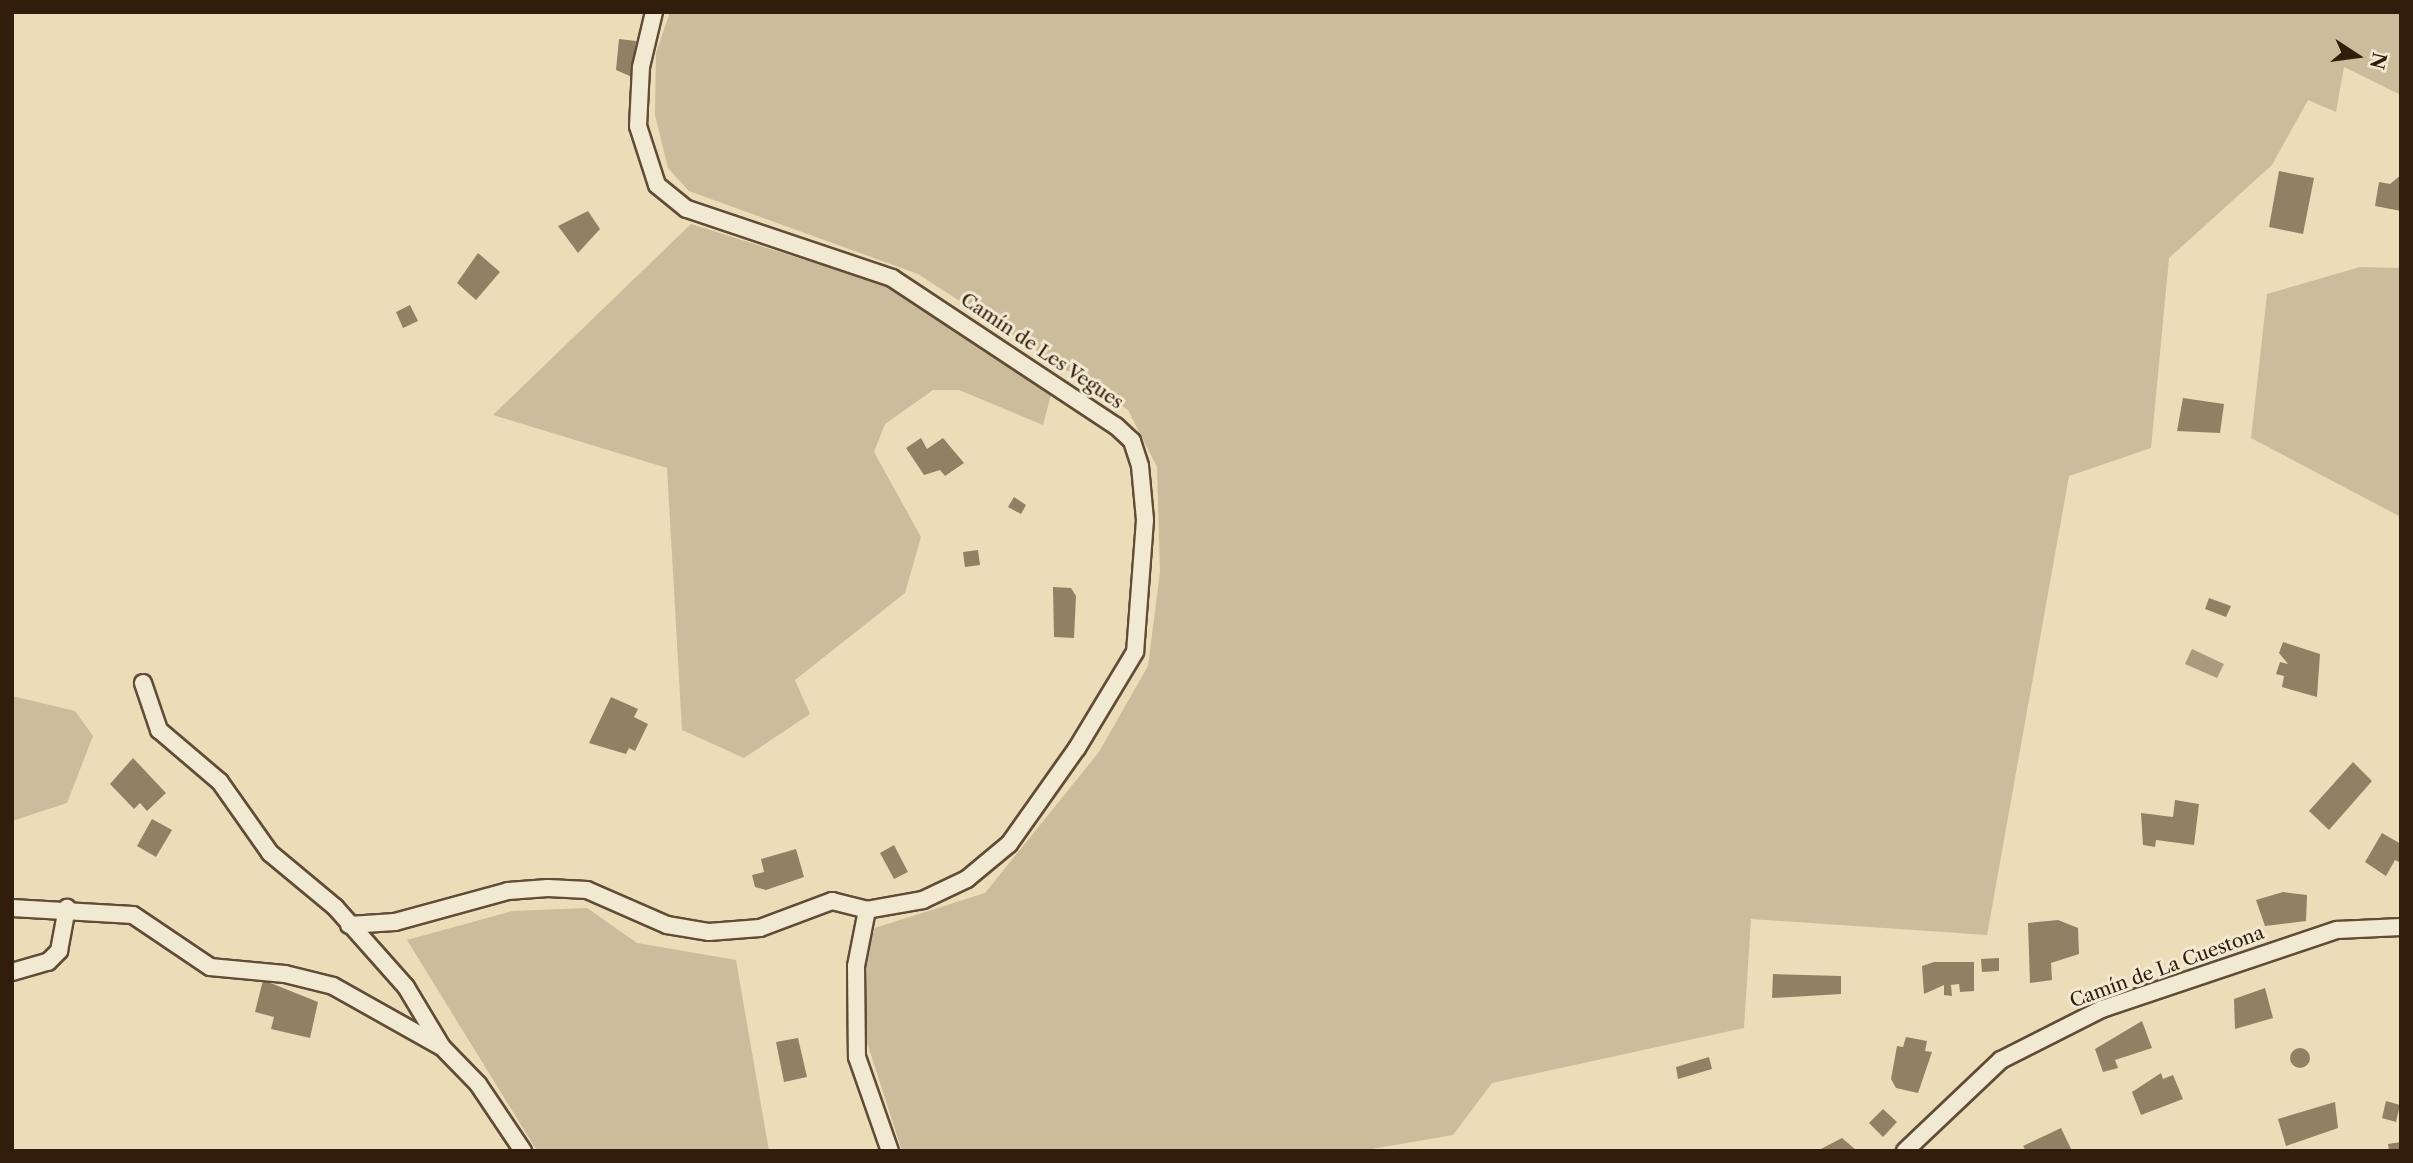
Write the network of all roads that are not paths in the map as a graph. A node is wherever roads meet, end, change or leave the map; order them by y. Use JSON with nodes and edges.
{"nodes":[{"id":1,"x":654,"y":12,"type":"edge"},
{"id":2,"x":143,"y":683,"type":"dead end"},
{"id":3,"x":12,"y":908,"type":"edge"},
{"id":4,"x":67,"y":908,"type":"junction"},
{"id":5,"x":867,"y":910,"type":"junction"},
{"id":6,"x":349,"y":925,"type":"junction"},
{"id":7,"x":2401,"y":927,"type":"edge"},
{"id":8,"x":12,"y":972,"type":"edge"},
{"id":9,"x":442,"y":1047,"type":"junction"},
{"id":10,"x":523,"y":1151,"type":"edge"},
{"id":11,"x":890,"y":1151,"type":"edge"},
{"id":12,"x":1905,"y":1151,"type":"edge"}],
"edges":[{"from":1,"to":5,"type":"street","name":"Camín de Les Vegues"},
{"from":2,"to":6,"type":"street"},
{"from":3,"to":4,"type":"street"},
{"from":4,"to":8,"type":"street"},
{"from":4,"to":9,"type":"street"},
{"from":5,"to":6,"type":"street"},
{"from":5,"to":11,"type":"street"},
{"from":6,"to":9,"type":"street"},
{"from":7,"to":12,"type":"street","name":"Camín de La Cuestona"},
{"from":9,"to":10,"type":"street"}]}
